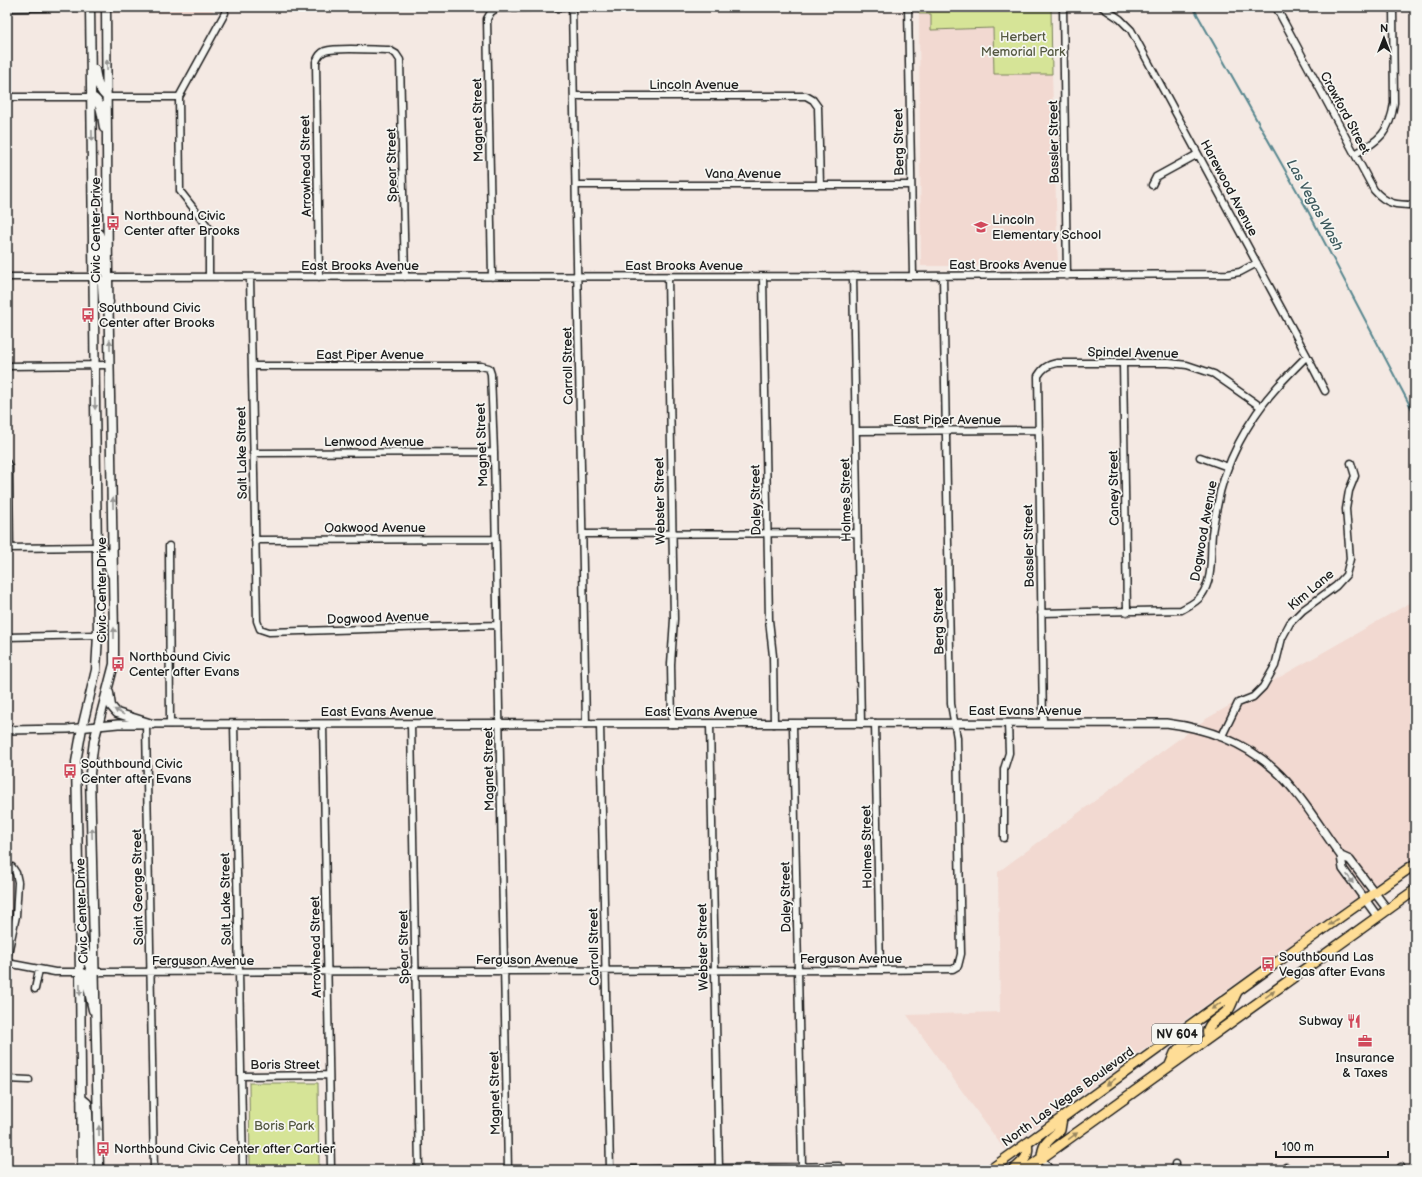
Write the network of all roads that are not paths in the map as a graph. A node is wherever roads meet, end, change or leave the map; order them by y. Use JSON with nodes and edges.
{"nodes":[{"id":1,"x":91,"y":7,"type":"edge"},
{"id":2,"x":106,"y":7,"type":"edge"},
{"id":3,"x":562,"y":7,"type":"edge"},
{"id":4,"x":572,"y":7,"type":"edge"},
{"id":5,"x":908,"y":7,"type":"edge"},
{"id":6,"x":1063,"y":7,"type":"edge"},
{"id":7,"x":1102,"y":7,"type":"edge"},
{"id":8,"x":1276,"y":7,"type":"edge"},
{"id":9,"x":1393,"y":7,"type":"edge"},
{"id":10,"x":7,"y":8,"type":"edge"},
{"id":11,"x":225,"y":13,"type":"dead end"},
{"id":12,"x":91,"y":53,"type":"junction"},
{"id":13,"x":396,"y":54,"type":"joint"},
{"id":14,"x":574,"y":96,"type":"junction"},
{"id":15,"x":92,"y":97,"type":"junction"},
{"id":16,"x":107,"y":97,"type":"junction"},
{"id":17,"x":179,"y":97,"type":"junction"},
{"id":18,"x":7,"y":98,"type":"edge"},
{"id":19,"x":108,"y":147,"type":"junction"},
{"id":20,"x":1198,"y":154,"type":"junction"},
{"id":21,"x":1354,"y":154,"type":"junction"},
{"id":22,"x":576,"y":185,"type":"junction"},
{"id":23,"x":820,"y":185,"type":"junction"},
{"id":24,"x":911,"y":185,"type":"junction"},
{"id":25,"x":1152,"y":185,"type":"dead end"},
{"id":26,"x":1415,"y":205,"type":"edge"},
{"id":27,"x":94,"y":230,"type":"junction"},
{"id":28,"x":1257,"y":263,"type":"junction"},
{"id":29,"x":853,"y":276,"type":"junction"},
{"id":30,"x":913,"y":276,"type":"junction"},
{"id":31,"x":944,"y":276,"type":"junction"},
{"id":32,"x":1067,"y":276,"type":"junction"},
{"id":33,"x":7,"y":277,"type":"edge"},
{"id":34,"x":94,"y":277,"type":"junction"},
{"id":35,"x":108,"y":277,"type":"junction"},
{"id":36,"x":209,"y":277,"type":"junction"},
{"id":37,"x":250,"y":277,"type":"junction"},
{"id":38,"x":319,"y":277,"type":"junction"},
{"id":39,"x":405,"y":277,"type":"junction"},
{"id":40,"x":492,"y":277,"type":"junction"},
{"id":41,"x":578,"y":277,"type":"junction"},
{"id":42,"x":668,"y":277,"type":"junction"},
{"id":43,"x":763,"y":277,"type":"junction"},
{"id":44,"x":109,"y":302,"type":"junction"},
{"id":45,"x":1307,"y":356,"type":"junction"},
{"id":46,"x":1123,"y":363,"type":"junction"},
{"id":47,"x":94,"y":365,"type":"junction"},
{"id":48,"x":110,"y":365,"type":"junction"},
{"id":49,"x":7,"y":366,"type":"edge"},
{"id":50,"x":252,"y":366,"type":"junction"},
{"id":51,"x":488,"y":368,"type":"joint"},
{"id":52,"x":1042,"y":369,"type":"joint"},
{"id":53,"x":1325,"y":391,"type":"dead end"},
{"id":54,"x":1261,"y":407,"type":"junction"},
{"id":55,"x":1038,"y":430,"type":"junction"},
{"id":56,"x":856,"y":431,"type":"junction"},
{"id":57,"x":946,"y":431,"type":"junction"},
{"id":58,"x":494,"y":452,"type":"junction"},
{"id":59,"x":253,"y":453,"type":"junction"},
{"id":60,"x":1200,"y":457,"type":"dead end"},
{"id":61,"x":1351,"y":463,"type":"dead end"},
{"id":62,"x":7,"y":464,"type":"edge"},
{"id":63,"x":1228,"y":467,"type":"junction"},
{"id":64,"x":767,"y":533,"type":"junction"},
{"id":65,"x":857,"y":533,"type":"junction"},
{"id":66,"x":583,"y":534,"type":"junction"},
{"id":67,"x":672,"y":534,"type":"junction"},
{"id":68,"x":496,"y":539,"type":"junction"},
{"id":69,"x":255,"y":540,"type":"junction"},
{"id":70,"x":169,"y":546,"type":"dead end"},
{"id":71,"x":96,"y":547,"type":"junction"},
{"id":72,"x":8,"y":548,"type":"edge"},
{"id":73,"x":114,"y":579,"type":"junction"},
{"id":74,"x":1127,"y":612,"type":"junction"},
{"id":75,"x":1041,"y":613,"type":"junction"},
{"id":76,"x":497,"y":625,"type":"junction"},
{"id":77,"x":260,"y":629,"type":"joint"},
{"id":78,"x":98,"y":635,"type":"junction"},
{"id":79,"x":7,"y":637,"type":"edge"},
{"id":80,"x":110,"y":680,"type":"junction"},
{"id":81,"x":875,"y":723,"type":"junction"},
{"id":82,"x":954,"y":723,"type":"junction"},
{"id":83,"x":1008,"y":723,"type":"junction"},
{"id":84,"x":1043,"y":723,"type":"junction"},
{"id":85,"x":149,"y":724,"type":"junction"},
{"id":86,"x":170,"y":724,"type":"junction"},
{"id":87,"x":234,"y":724,"type":"junction"},
{"id":88,"x":323,"y":724,"type":"junction"},
{"id":89,"x":411,"y":724,"type":"junction"},
{"id":90,"x":499,"y":724,"type":"junction"},
{"id":91,"x":586,"y":724,"type":"junction"},
{"id":92,"x":600,"y":724,"type":"junction"},
{"id":93,"x":672,"y":724,"type":"junction"},
{"id":94,"x":710,"y":724,"type":"junction"},
{"id":95,"x":774,"y":724,"type":"junction"},
{"id":96,"x":793,"y":724,"type":"junction"},
{"id":97,"x":861,"y":724,"type":"junction"},
{"id":98,"x":98,"y":726,"type":"junction"},
{"id":99,"x":82,"y":728,"type":"junction"},
{"id":100,"x":7,"y":730,"type":"edge"},
{"id":101,"x":1222,"y":736,"type":"junction"},
{"id":102,"x":1004,"y":838,"type":"dead end"},
{"id":103,"x":1341,"y":856,"type":"junction"},
{"id":104,"x":1415,"y":864,"type":"edge"},
{"id":105,"x":7,"y":865,"type":"edge"},
{"id":106,"x":1415,"y":890,"type":"edge"},
{"id":107,"x":1374,"y":893,"type":"junction"},
{"id":108,"x":1365,"y":899,"type":"junction"},
{"id":109,"x":1387,"y":910,"type":"junction"},
{"id":110,"x":1377,"y":916,"type":"junction"},
{"id":111,"x":79,"y":921,"type":"junction"},
{"id":112,"x":7,"y":958,"type":"edge"},
{"id":113,"x":7,"y":963,"type":"edge"},
{"id":114,"x":958,"y":966,"type":"joint"},
{"id":115,"x":39,"y":970,"type":"junction"},
{"id":116,"x":606,"y":970,"type":"junction"},
{"id":117,"x":715,"y":970,"type":"junction"},
{"id":118,"x":798,"y":970,"type":"junction"},
{"id":119,"x":880,"y":970,"type":"junction"},
{"id":120,"x":327,"y":971,"type":"junction"},
{"id":121,"x":415,"y":971,"type":"junction"},
{"id":122,"x":504,"y":971,"type":"junction"},
{"id":123,"x":80,"y":972,"type":"junction"},
{"id":124,"x":96,"y":972,"type":"junction"},
{"id":125,"x":151,"y":972,"type":"junction"},
{"id":126,"x":239,"y":972,"type":"junction"},
{"id":127,"x":35,"y":990,"type":"dead end"},
{"id":128,"x":1238,"y":990,"type":"junction"},
{"id":129,"x":1190,"y":1026,"type":"junction"},
{"id":130,"x":97,"y":1027,"type":"junction"},
{"id":131,"x":1209,"y":1037,"type":"junction"},
{"id":132,"x":1169,"y":1066,"type":"junction"},
{"id":133,"x":329,"y":1075,"type":"junction"},
{"id":134,"x":241,"y":1076,"type":"junction"},
{"id":135,"x":7,"y":1079,"type":"edge"},
{"id":136,"x":29,"y":1080,"type":"dead end"},
{"id":137,"x":81,"y":1098,"type":"junction"},
{"id":138,"x":1062,"y":1118,"type":"junction"},
{"id":139,"x":1027,"y":1143,"type":"junction"},
{"id":140,"x":1042,"y":1159,"type":"junction"},
{"id":141,"x":802,"y":1166,"type":"junction"},
{"id":142,"x":838,"y":1166,"type":"dead end"},
{"id":143,"x":719,"y":1169,"type":"edge"},
{"id":144,"x":82,"y":1170,"type":"edge"},
{"id":145,"x":90,"y":1170,"type":"edge"},
{"id":146,"x":99,"y":1170,"type":"edge"},
{"id":147,"x":154,"y":1170,"type":"edge"},
{"id":148,"x":243,"y":1170,"type":"edge"},
{"id":149,"x":331,"y":1170,"type":"edge"},
{"id":150,"x":419,"y":1170,"type":"edge"},
{"id":151,"x":508,"y":1170,"type":"edge"},
{"id":152,"x":603,"y":1170,"type":"edge"},
{"id":153,"x":610,"y":1170,"type":"edge"},
{"id":154,"x":990,"y":1170,"type":"edge"},
{"id":155,"x":1013,"y":1170,"type":"edge"},
{"id":156,"x":1025,"y":1170,"type":"edge"},
{"id":157,"x":1050,"y":1170,"type":"edge"}],
"edges":[{"from":1,"to":10,"type":"street"},
{"from":1,"to":12,"type":"main road","name":"Civic Center Drive"},
{"from":16,"to":2,"type":"main road","name":"Civic Center Drive","one_way":true},
{"from":3,"to":40,"type":"street","name":"Magnet Street"},
{"from":4,"to":14,"type":"street","name":"Carroll Street"},
{"from":5,"to":24,"type":"street","name":"Berg Street"},
{"from":6,"to":32,"type":"street","name":"Bassler Street"},
{"from":7,"to":20,"type":"street","name":"Harewood Avenue"},
{"from":8,"to":21,"type":"street","name":"Crawford Street"},
{"from":9,"to":21,"type":"street"},
{"from":11,"to":17,"type":"street"},
{"from":12,"to":15,"type":"main road","name":"Civic Center Drive"},
{"from":12,"to":16,"type":"main road"},
{"from":13,"to":38,"type":"street","name":"Arrowhead Street"},
{"from":13,"to":39,"type":"street","name":"Spear Street"},
{"from":14,"to":22,"type":"street","name":"Carroll Street"},
{"from":14,"to":23,"type":"street","name":"Lincoln Avenue"},
{"from":15,"to":18,"type":"street"},
{"from":15,"to":19,"type":"main road"},
{"from":15,"to":27,"type":"main road","name":"Civic Center Drive","one_way":true},
{"from":16,"to":17,"type":"street"},
{"from":16,"to":19,"type":"main road","name":"Civic Center Drive"},
{"from":17,"to":36,"type":"street"},
{"from":19,"to":35,"type":"main road","name":"Civic Center Drive"},
{"from":20,"to":25,"type":"street"},
{"from":20,"to":28,"type":"street","name":"Harewood Avenue"},
{"from":21,"to":26,"type":"street","name":"Crawford Street"},
{"from":22,"to":23,"type":"street","name":"Vana Avenue"},
{"from":22,"to":41,"type":"street","name":"Carroll Street"},
{"from":23,"to":24,"type":"street","name":"Vana Avenue"},
{"from":24,"to":30,"type":"street","name":"Berg Street"},
{"from":27,"to":34,"type":"main road","name":"Civic Center Drive"},
{"from":27,"to":35,"type":"main road"},
{"from":28,"to":32,"type":"street","name":"East Brooks Avenue"},
{"from":28,"to":45,"type":"street","name":"Harewood Avenue"},
{"from":29,"to":30,"type":"street","name":"East Brooks Avenue"},
{"from":29,"to":43,"type":"street","name":"East Brooks Avenue"},
{"from":29,"to":56,"type":"street","name":"Holmes Street"},
{"from":30,"to":31,"type":"street","name":"East Brooks Avenue"},
{"from":31,"to":32,"type":"street","name":"East Brooks Avenue"},
{"from":31,"to":57,"type":"street","name":"Berg Street"},
{"from":33,"to":34,"type":"street"},
{"from":34,"to":44,"type":"main road"},
{"from":34,"to":47,"type":"main road","name":"Civic Center Drive"},
{"from":35,"to":36,"type":"street","name":"East Brooks Avenue"},
{"from":35,"to":44,"type":"main road","name":"Civic Center Drive"},
{"from":36,"to":37,"type":"street","name":"East Brooks Avenue"},
{"from":37,"to":38,"type":"street","name":"East Brooks Avenue"},
{"from":37,"to":50,"type":"street","name":"Salt Lake Street"},
{"from":38,"to":39,"type":"street","name":"East Brooks Avenue"},
{"from":39,"to":40,"type":"street","name":"East Brooks Avenue"},
{"from":40,"to":41,"type":"street","name":"East Brooks Avenue"},
{"from":41,"to":42,"type":"street","name":"East Brooks Avenue"},
{"from":41,"to":66,"type":"street","name":"Carroll Street"},
{"from":42,"to":43,"type":"street","name":"East Brooks Avenue"},
{"from":42,"to":67,"type":"street","name":"Webster Street"},
{"from":43,"to":64,"type":"street","name":"Daley Street"},
{"from":48,"to":44,"type":"main road","name":"Civic Center Drive","one_way":true},
{"from":45,"to":53,"type":"street","name":"Harewood Avenue"},
{"from":45,"to":54,"type":"street","name":"Dogwood Avenue"},
{"from":46,"to":52,"type":"street","name":"Spindel Avenue"},
{"from":46,"to":54,"type":"street","name":"Spindel Avenue"},
{"from":46,"to":74,"type":"street","name":"Caney Street"},
{"from":47,"to":48,"type":"street"},
{"from":47,"to":49,"type":"street"},
{"from":47,"to":71,"type":"main road","name":"Civic Center Drive","one_way":true},
{"from":73,"to":48,"type":"main road","name":"Civic Center Drive","one_way":true},
{"from":50,"to":51,"type":"street","name":"East Piper Avenue"},
{"from":50,"to":59,"type":"street","name":"Salt Lake Street"},
{"from":51,"to":58,"type":"street","name":"Magnet Street"},
{"from":52,"to":55,"type":"street","name":"Bassler Street"},
{"from":54,"to":63,"type":"street","name":"Dogwood Avenue"},
{"from":55,"to":57,"type":"street","name":"East Piper Avenue"},
{"from":55,"to":75,"type":"street","name":"Bassler Street"},
{"from":56,"to":57,"type":"street","name":"East Piper Avenue"},
{"from":56,"to":65,"type":"street","name":"Holmes Street"},
{"from":57,"to":82,"type":"street","name":"Berg Street"},
{"from":58,"to":59,"type":"street","name":"Lenwood Avenue"},
{"from":58,"to":68,"type":"street","name":"Magnet Street"},
{"from":59,"to":69,"type":"street","name":"Salt Lake Street"},
{"from":60,"to":63,"type":"street"},
{"from":61,"to":101,"type":"street","name":"Kim Lane"},
{"from":62,"to":72,"type":"street"},
{"from":63,"to":74,"type":"street","name":"Dogwood Avenue"},
{"from":64,"to":65,"type":"street"},
{"from":64,"to":67,"type":"street"},
{"from":64,"to":95,"type":"street","name":"Daley Street"},
{"from":65,"to":97,"type":"street","name":"Holmes Street"},
{"from":66,"to":67,"type":"street"},
{"from":66,"to":91,"type":"street","name":"Carroll Street"},
{"from":67,"to":93,"type":"street","name":"Webster Street"},
{"from":68,"to":69,"type":"street","name":"Oakwood Avenue"},
{"from":68,"to":76,"type":"street","name":"Magnet Street"},
{"from":69,"to":77,"type":"street","name":"Salt Lake Street"},
{"from":70,"to":86,"type":"street"},
{"from":71,"to":72,"type":"street"},
{"from":71,"to":73,"type":"main road"},
{"from":71,"to":78,"type":"main road","name":"Civic Center Drive"},
{"from":80,"to":73,"type":"main road","name":"Civic Center Drive","one_way":true},
{"from":74,"to":75,"type":"street","name":"Dogwood Avenue"},
{"from":75,"to":84,"type":"street","name":"Bassler Street"},
{"from":76,"to":77,"type":"street","name":"Dogwood Avenue"},
{"from":76,"to":90,"type":"street","name":"Magnet Street"},
{"from":78,"to":79,"type":"street"},
{"from":78,"to":99,"type":"main road","name":"Civic Center Drive"},
{"from":85,"to":80,"type":"main road","one_way":true},
{"from":80,"to":98,"type":"main road","name":"Civic Center Drive"},
{"from":81,"to":82,"type":"street","name":"East Evans Avenue"},
{"from":81,"to":97,"type":"street","name":"East Evans Avenue"},
{"from":81,"to":119,"type":"street","name":"Holmes Street"},
{"from":82,"to":83,"type":"street","name":"East Evans Avenue"},
{"from":82,"to":114,"type":"street","name":"Berg Street"},
{"from":83,"to":84,"type":"street","name":"East Evans Avenue"},
{"from":83,"to":102,"type":"street"},
{"from":84,"to":101,"type":"street","name":"East Evans Avenue"},
{"from":85,"to":86,"type":"street","name":"East Evans Avenue"},
{"from":85,"to":98,"type":"street","name":"East Evans Avenue"},
{"from":85,"to":125,"type":"street","name":"Saint George Street"},
{"from":86,"to":87,"type":"street","name":"East Evans Avenue"},
{"from":87,"to":88,"type":"street","name":"East Evans Avenue"},
{"from":87,"to":126,"type":"street","name":"Salt Lake Street"},
{"from":88,"to":89,"type":"street","name":"East Evans Avenue"},
{"from":88,"to":120,"type":"street","name":"Arrowhead Street"},
{"from":89,"to":90,"type":"street","name":"East Evans Avenue"},
{"from":89,"to":121,"type":"street","name":"Spear Street"},
{"from":90,"to":91,"type":"street","name":"East Evans Avenue"},
{"from":90,"to":122,"type":"street","name":"Magnet Street"},
{"from":91,"to":92,"type":"street","name":"East Evans Avenue"},
{"from":92,"to":93,"type":"street","name":"East Evans Avenue"},
{"from":92,"to":116,"type":"street","name":"Carroll Street"},
{"from":93,"to":94,"type":"street","name":"East Evans Avenue"},
{"from":94,"to":95,"type":"street","name":"East Evans Avenue"},
{"from":94,"to":117,"type":"street","name":"Webster Street"},
{"from":95,"to":96,"type":"street","name":"East Evans Avenue"},
{"from":96,"to":97,"type":"street","name":"East Evans Avenue"},
{"from":96,"to":118,"type":"street","name":"Daley Street"},
{"from":98,"to":99,"type":"street","name":"East Evans Avenue"},
{"from":124,"to":98,"type":"main road","name":"Civic Center Drive","one_way":true},
{"from":99,"to":100,"type":"street","name":"East Evans Avenue"},
{"from":99,"to":111,"type":"main road","name":"Civic Center Drive"},
{"from":101,"to":103,"type":"street","name":"East Evans Avenue"},
{"from":103,"to":107,"type":"street","name":"East Evans Avenue"},
{"from":103,"to":108,"type":"street","name":"East Evans Avenue","one_way":true},
{"from":104,"to":107,"type":"main road","name":"North Las Vegas Boulevard","number":"NV 604"},
{"from":105,"to":112,"type":"street"},
{"from":106,"to":109,"type":"main road","number":"NV 604"},
{"from":107,"to":108,"type":"main road","name":"North Las Vegas Boulevard","number":"NV 604"},
{"from":107,"to":109,"type":"street","name":"East Evans Avenue"},
{"from":108,"to":110,"type":"street","name":"East Evans Avenue"},
{"from":108,"to":128,"type":"main road","name":"North Las Vegas Boulevard","number":"NV 604","one_way":true},
{"from":109,"to":110,"type":"main road","number":"NV 604"},
{"from":131,"to":110,"type":"main road","number":"NV 604","one_way":true},
{"from":111,"to":123,"type":"main road","name":"Civic Center Drive"},
{"from":111,"to":124,"type":"main road"},
{"from":113,"to":115,"type":"street"},
{"from":114,"to":119,"type":"street","name":"Ferguson Avenue"},
{"from":115,"to":123,"type":"street"},
{"from":115,"to":127,"type":"street"},
{"from":116,"to":117,"type":"street","name":"Ferguson Avenue"},
{"from":116,"to":122,"type":"street","name":"Ferguson Avenue"},
{"from":116,"to":153,"type":"street","name":"Carroll Street"},
{"from":117,"to":118,"type":"street","name":"Ferguson Avenue"},
{"from":117,"to":143,"type":"street","name":"Webster Street"},
{"from":118,"to":119,"type":"street","name":"Ferguson Avenue"},
{"from":118,"to":141,"type":"street","name":"Daley Street"},
{"from":120,"to":121,"type":"street","name":"Ferguson Avenue"},
{"from":120,"to":126,"type":"street","name":"Ferguson Avenue"},
{"from":120,"to":133,"type":"street","name":"Arrowhead Street"},
{"from":121,"to":122,"type":"street","name":"Ferguson Avenue"},
{"from":121,"to":150,"type":"street","name":"Spear Street"},
{"from":122,"to":151,"type":"street","name":"Magnet Street"},
{"from":123,"to":130,"type":"main road"},
{"from":123,"to":137,"type":"main road","name":"Civic Center Drive","one_way":true},
{"from":124,"to":125,"type":"street","name":"Ferguson Avenue"},
{"from":124,"to":130,"type":"main road","name":"Civic Center Drive"},
{"from":125,"to":126,"type":"street","name":"Ferguson Avenue"},
{"from":125,"to":147,"type":"street","name":"Saint George Street"},
{"from":126,"to":134,"type":"street","name":"Salt Lake Street"},
{"from":128,"to":129,"type":"main road","name":"North Las Vegas Boulevard","number":"NV 604","one_way":true},
{"from":128,"to":131,"type":"main road"},
{"from":129,"to":132,"type":"main road"},
{"from":129,"to":138,"type":"main road","name":"North Las Vegas Boulevard","number":"NV 604","one_way":true},
{"from":146,"to":130,"type":"main road","name":"Civic Center Drive","one_way":true},
{"from":131,"to":132,"type":"main road","number":"NV 604"},
{"from":140,"to":132,"type":"main road","number":"NV 604","one_way":true},
{"from":133,"to":134,"type":"street","name":"Boris Street"},
{"from":133,"to":149,"type":"street","name":"Arrowhead Street"},
{"from":134,"to":148,"type":"street","name":"Salt Lake Street"},
{"from":135,"to":136,"type":"street"},
{"from":137,"to":144,"type":"main road","name":"Civic Center Drive"},
{"from":137,"to":145,"type":"main road"},
{"from":138,"to":139,"type":"main road","name":"North Las Vegas Boulevard","number":"NV 604"},
{"from":138,"to":140,"type":"main road"},
{"from":139,"to":154,"type":"main road","name":"North Las Vegas Boulevard","number":"NV 604"},
{"from":139,"to":155,"type":"main road"},
{"from":140,"to":156,"type":"main road","number":"NV 604"},
{"from":140,"to":157,"type":"street"},
{"from":141,"to":142,"type":"street"},
{"from":141,"to":143,"type":"street"},
{"from":143,"to":153,"type":"street"},
{"from":152,"to":153,"type":"street"}]}
